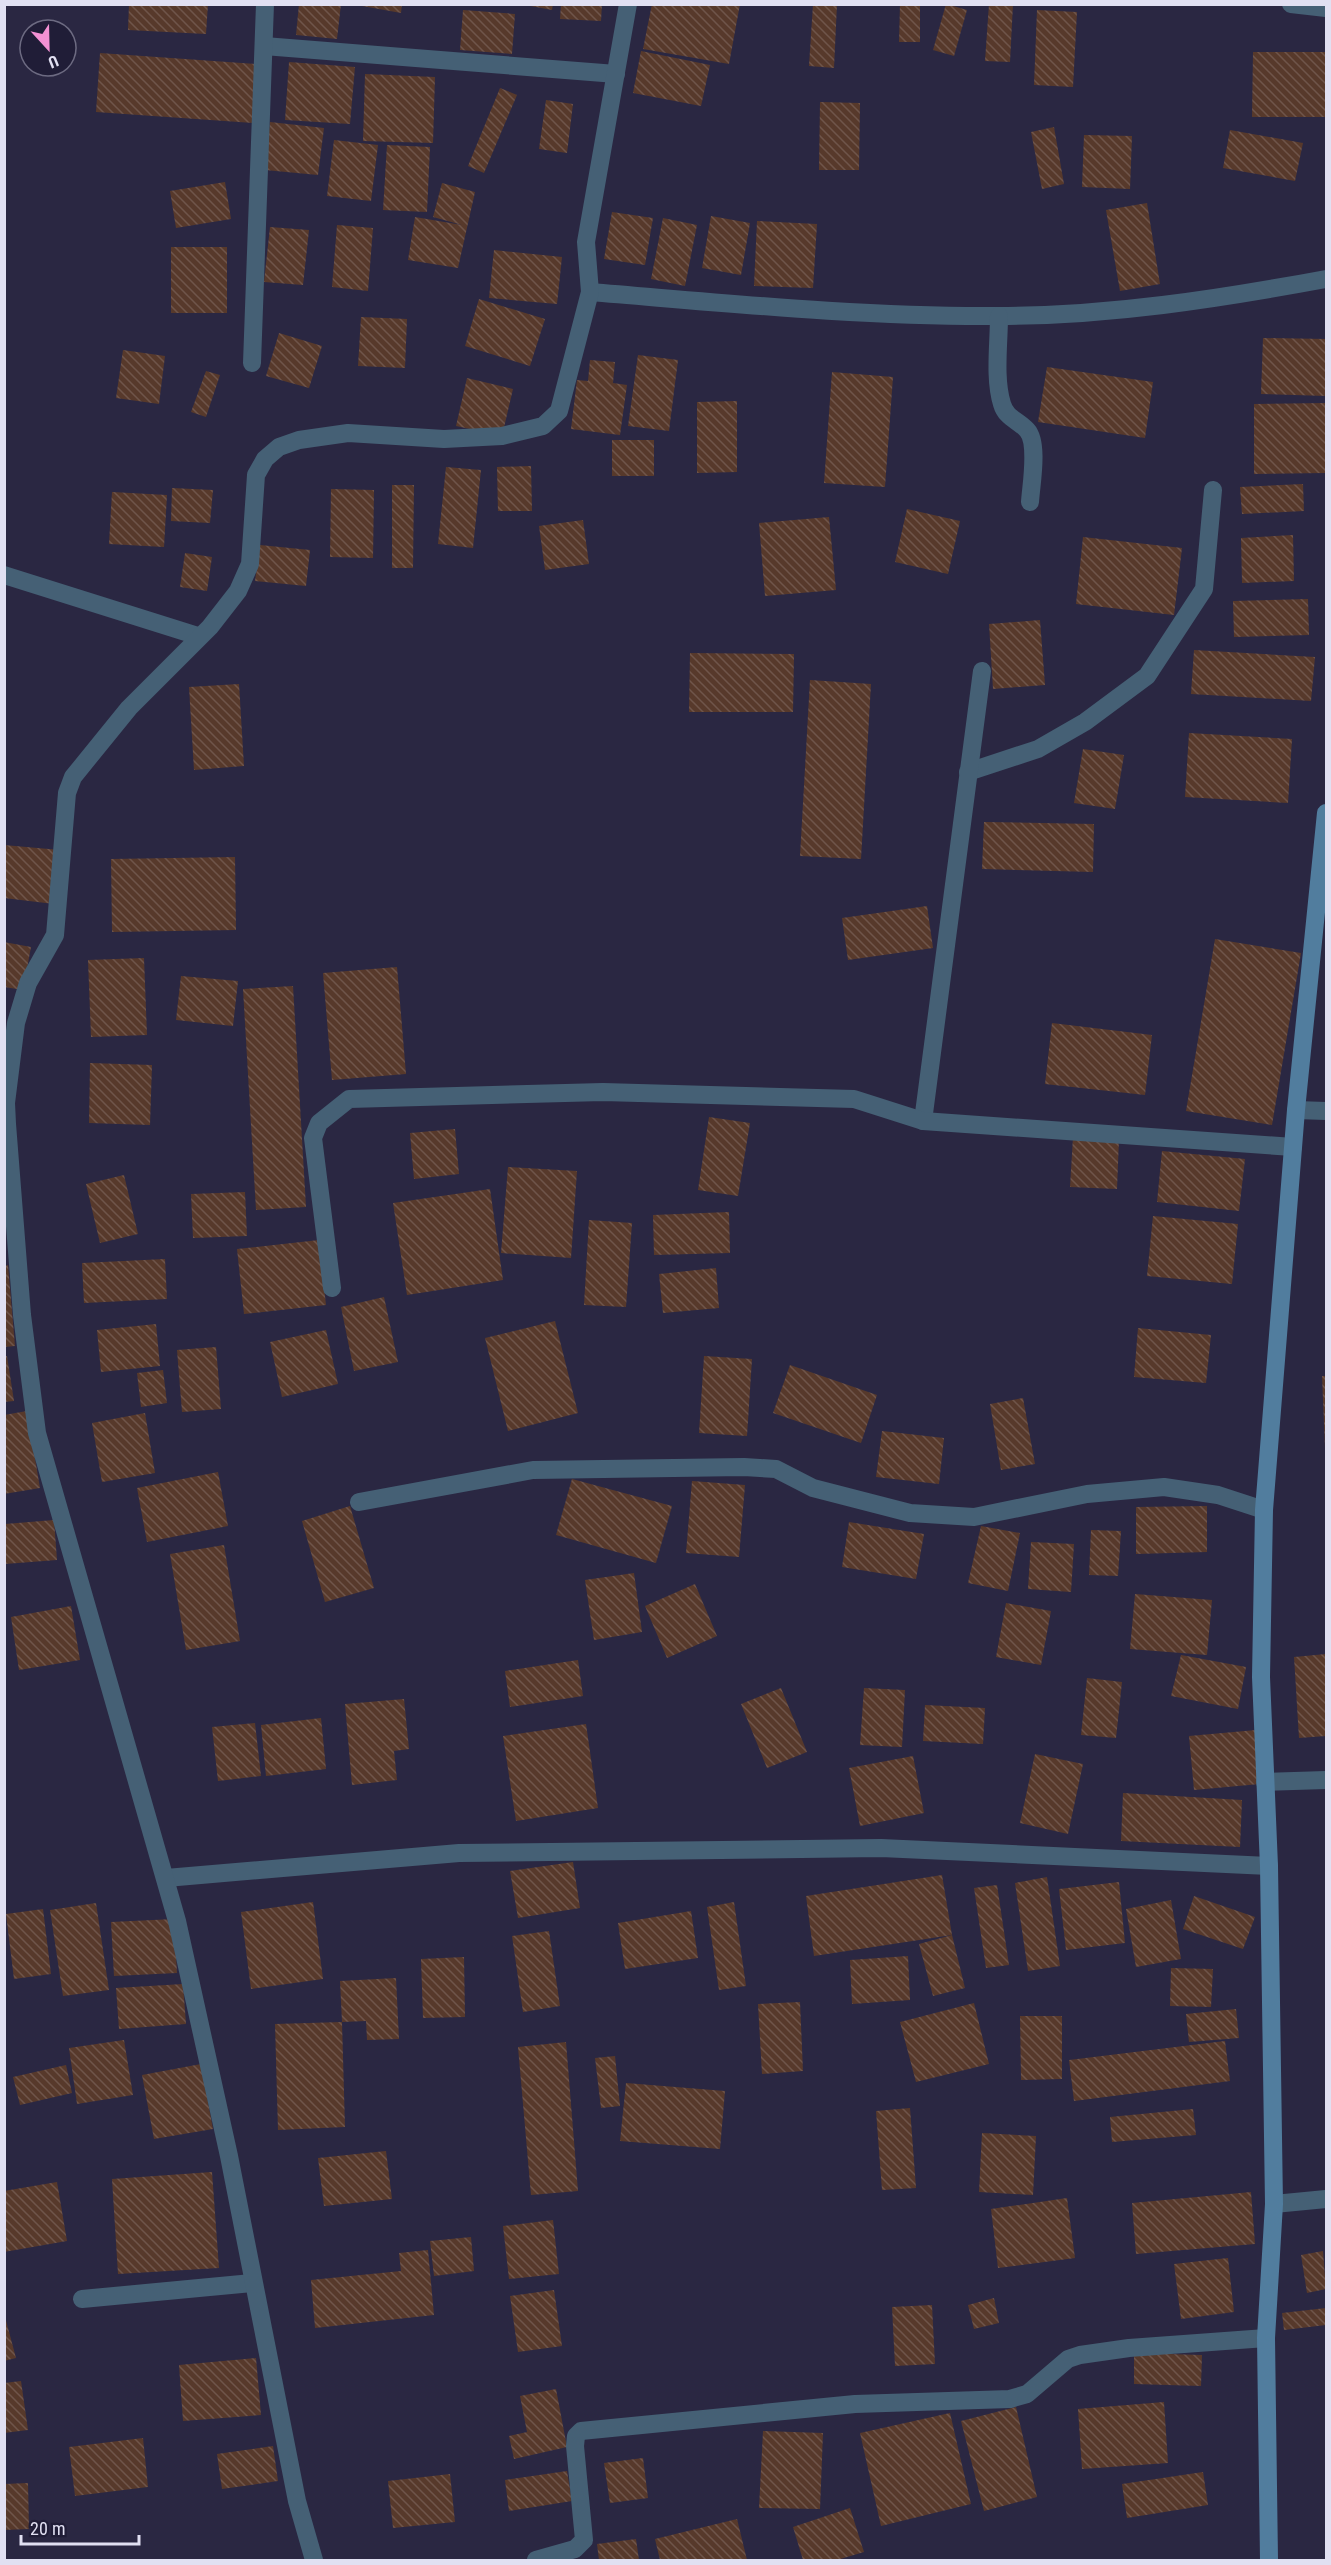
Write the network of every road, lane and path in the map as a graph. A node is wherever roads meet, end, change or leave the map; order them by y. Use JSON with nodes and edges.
{"nodes":[{"id":1,"x":265,"y":4,"type":"edge"},
{"id":2,"x":628,"y":4,"type":"edge"},
{"id":3,"x":1291,"y":4,"type":"edge"},
{"id":4,"x":1326,"y":8,"type":"edge"},
{"id":5,"x":264,"y":46,"type":"junction"},
{"id":6,"x":616,"y":74,"type":"junction"},
{"id":7,"x":1326,"y":279,"type":"edge"},
{"id":8,"x":590,"y":292,"type":"junction"},
{"id":9,"x":999,"y":316,"type":"junction"},
{"id":10,"x":252,"y":363,"type":"dead end"},
{"id":11,"x":1213,"y":490,"type":"dead end"},
{"id":12,"x":1030,"y":502,"type":"dead end"},
{"id":13,"x":4,"y":575,"type":"edge"},
{"id":14,"x":198,"y":636,"type":"junction"},
{"id":15,"x":982,"y":671,"type":"dead end"},
{"id":16,"x":968,"y":772,"type":"junction"},
{"id":17,"x":1326,"y":813,"type":"edge"},
{"id":18,"x":5,"y":1103,"type":"edge"},
{"id":19,"x":1296,"y":1110,"type":"junction"},
{"id":20,"x":1326,"y":1111,"type":"edge"},
{"id":21,"x":923,"y":1120,"type":"junction"},
{"id":22,"x":1293,"y":1147,"type":"junction"},
{"id":23,"x":8,"y":1198,"type":"edge"},
{"id":24,"x":332,"y":1288,"type":"dead end"},
{"id":25,"x":359,"y":1502,"type":"dead end"},
{"id":26,"x":1264,"y":1510,"type":"junction"},
{"id":27,"x":1326,"y":1780,"type":"edge"},
{"id":28,"x":1265,"y":1782,"type":"junction"},
{"id":29,"x":1269,"y":1866,"type":"junction"},
{"id":30,"x":166,"y":1878,"type":"junction"},
{"id":31,"x":1326,"y":2199,"type":"edge"},
{"id":32,"x":1274,"y":2204,"type":"junction"},
{"id":33,"x":252,"y":2283,"type":"junction"},
{"id":34,"x":82,"y":2299,"type":"dead end"},
{"id":35,"x":1266,"y":2338,"type":"junction"},
{"id":36,"x":314,"y":2560,"type":"edge"},
{"id":37,"x":536,"y":2560,"type":"edge"},
{"id":38,"x":1269,"y":2560,"type":"edge"}],
"edges":[{"from":1,"to":5,"type":"street"},
{"from":2,"to":6,"type":"street"},
{"from":3,"to":4,"type":"street"},
{"from":5,"to":6,"type":"street"},
{"from":5,"to":10,"type":"street"},
{"from":6,"to":8,"type":"street"},
{"from":7,"to":9,"type":"street"},
{"from":8,"to":9,"type":"street"},
{"from":8,"to":14,"type":"street"},
{"from":9,"to":12,"type":"street"},
{"from":11,"to":16,"type":"street"},
{"from":13,"to":14,"type":"street"},
{"from":14,"to":18,"type":"street"},
{"from":15,"to":16,"type":"street"},
{"from":16,"to":21,"type":"street"},
{"from":17,"to":19,"type":"street"},
{"from":18,"to":23,"type":"street"},
{"from":19,"to":20,"type":"street"},
{"from":19,"to":22,"type":"street"},
{"from":21,"to":22,"type":"street"},
{"from":21,"to":24,"type":"street"},
{"from":22,"to":26,"type":"street"},
{"from":23,"to":30,"type":"street"},
{"from":25,"to":26,"type":"street"},
{"from":26,"to":28,"type":"street"},
{"from":27,"to":28,"type":"street"},
{"from":28,"to":29,"type":"street"},
{"from":29,"to":30,"type":"street"},
{"from":29,"to":32,"type":"street"},
{"from":30,"to":33,"type":"street"},
{"from":31,"to":32,"type":"street"},
{"from":32,"to":35,"type":"street"},
{"from":33,"to":34,"type":"street"},
{"from":33,"to":36,"type":"street"},
{"from":35,"to":37,"type":"street"},
{"from":35,"to":38,"type":"street"}]}
